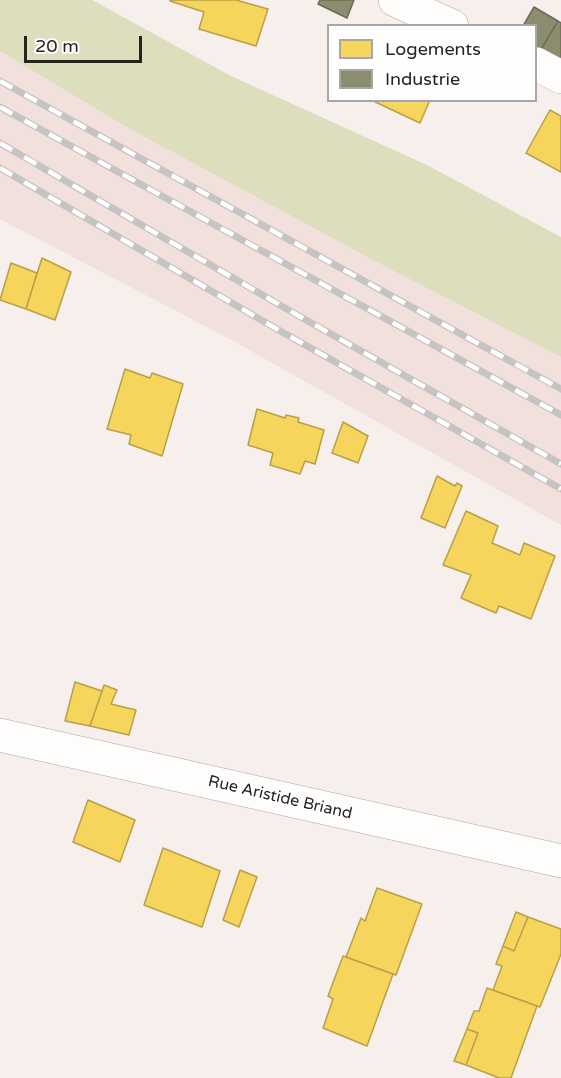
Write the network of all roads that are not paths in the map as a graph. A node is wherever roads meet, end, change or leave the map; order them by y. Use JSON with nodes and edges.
{"nodes":[{"id":1,"x":395,"y":0,"type":"edge"},
{"id":2,"x":448,"y":24,"type":"edge"},
{"id":3,"x":537,"y":65,"type":"edge"},
{"id":4,"x":561,"y":77,"type":"edge"},
{"id":5,"x":0,"y":735,"type":"edge"},
{"id":6,"x":561,"y":861,"type":"edge"}],
"edges":[{"from":1,"to":2,"type":"street"},
{"from":3,"to":4,"type":"street"},
{"from":5,"to":6,"type":"street","name":"Rue Aristide Briand"}]}
